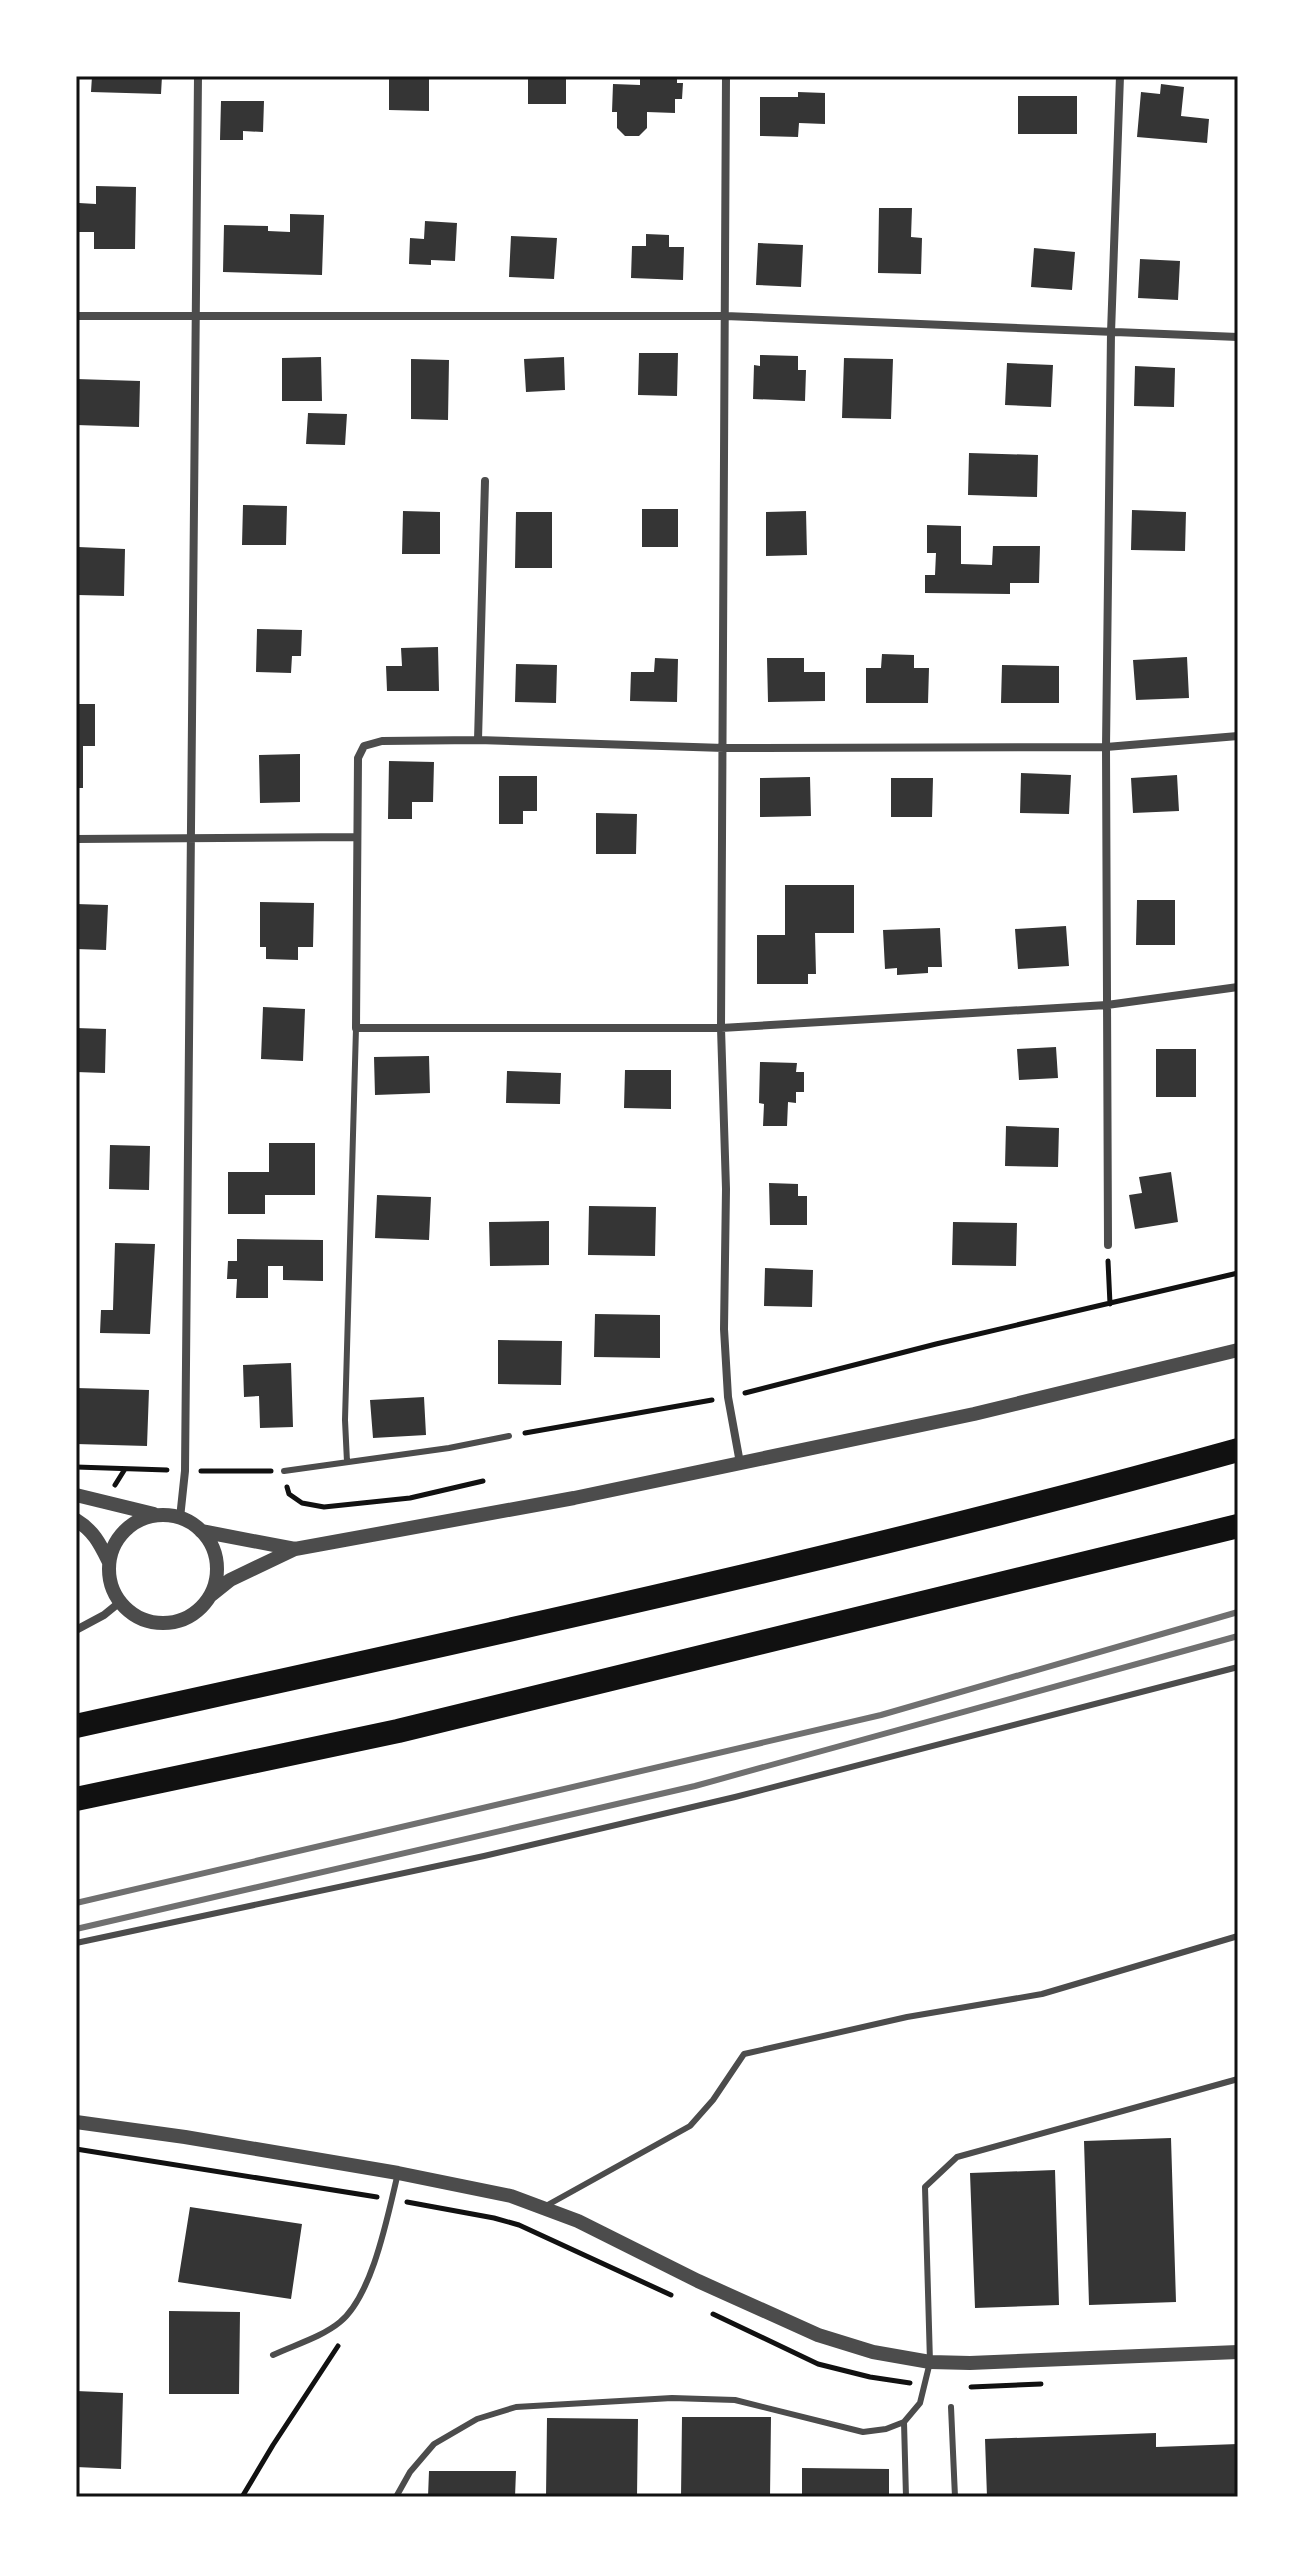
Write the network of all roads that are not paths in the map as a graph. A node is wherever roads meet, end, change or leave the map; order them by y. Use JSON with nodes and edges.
{"nodes":[{"id":1,"x":198,"y":76,"type":"edge"},
{"id":2,"x":726,"y":76,"type":"edge"},
{"id":3,"x":1120,"y":76,"type":"edge"},
{"id":4,"x":76,"y":316,"type":"edge"},
{"id":5,"x":195,"y":316,"type":"junction"},
{"id":6,"x":725,"y":316,"type":"junction"},
{"id":7,"x":1111,"y":333,"type":"junction"},
{"id":8,"x":1238,"y":337,"type":"edge"},
{"id":9,"x":485,"y":481,"type":"dead end"},
{"id":10,"x":1238,"y":736,"type":"edge"},
{"id":11,"x":478,"y":740,"type":"junction"},
{"id":12,"x":1106,"y":747,"type":"junction"},
{"id":13,"x":724,"y":748,"type":"junction"},
{"id":14,"x":356,"y":837,"type":"junction"},
{"id":15,"x":76,"y":839,"type":"edge"},
{"id":16,"x":192,"y":839,"type":"junction"},
{"id":17,"x":1238,"y":987,"type":"edge"},
{"id":18,"x":1107,"y":1005,"type":"junction"},
{"id":19,"x":356,"y":1028,"type":"junction"},
{"id":20,"x":721,"y":1028,"type":"junction"},
{"id":21,"x":1108,"y":1245,"type":"road end"},
{"id":22,"x":1238,"y":1350,"type":"edge"},
{"id":23,"x":509,"y":1436,"type":"road end"},
{"id":24,"x":1238,"y":1450,"type":"edge"},
{"id":25,"x":347,"y":1462,"type":"junction"},
{"id":26,"x":740,"y":1463,"type":"junction"},
{"id":27,"x":284,"y":1471,"type":"road end"},
{"id":28,"x":76,"y":1495,"type":"edge"},
{"id":29,"x":158,"y":1515,"type":"junction"},
{"id":30,"x":180,"y":1518,"type":"junction"},
{"id":31,"x":76,"y":1520,"type":"edge"},
{"id":32,"x":1238,"y":1526,"type":"edge"},
{"id":33,"x":201,"y":1531,"type":"junction"},
{"id":34,"x":295,"y":1549,"type":"junction"},
{"id":35,"x":109,"y":1562,"type":"junction"},
{"id":36,"x":210,"y":1596,"type":"junction"},
{"id":37,"x":120,"y":1602,"type":"junction"},
{"id":38,"x":76,"y":1630,"type":"edge"},
{"id":39,"x":1238,"y":1667,"type":"edge"},
{"id":40,"x":76,"y":1726,"type":"edge"},
{"id":41,"x":76,"y":1799,"type":"edge"},
{"id":42,"x":1238,"y":1936,"type":"edge"},
{"id":43,"x":76,"y":1943,"type":"edge"},
{"id":44,"x":1238,"y":2079,"type":"edge"},
{"id":45,"x":76,"y":2122,"type":"edge"},
{"id":46,"x":398,"y":2173,"type":"junction"},
{"id":47,"x":541,"y":2209,"type":"junction"},
{"id":48,"x":1238,"y":2352,"type":"edge"},
{"id":49,"x":273,"y":2355,"type":"dead end"},
{"id":50,"x":930,"y":2362,"type":"junction"},
{"id":51,"x":951,"y":2407,"type":"dead end"},
{"id":52,"x":904,"y":2422,"type":"junction"},
{"id":53,"x":396,"y":2497,"type":"edge"},
{"id":54,"x":906,"y":2497,"type":"edge"},
{"id":55,"x":955,"y":2497,"type":"edge"}],
"edges":[{"from":1,"to":5,"type":"street"},
{"from":2,"to":6,"type":"street"},
{"from":3,"to":7,"type":"street"},
{"from":4,"to":5,"type":"street"},
{"from":5,"to":6,"type":"street"},
{"from":5,"to":16,"type":"street"},
{"from":6,"to":7,"type":"street"},
{"from":6,"to":13,"type":"street"},
{"from":7,"to":8,"type":"street"},
{"from":7,"to":12,"type":"street"},
{"from":9,"to":11,"type":"street"},
{"from":10,"to":12,"type":"street"},
{"from":11,"to":13,"type":"street"},
{"from":11,"to":14,"type":"street"},
{"from":12,"to":13,"type":"street"},
{"from":12,"to":18,"type":"street"},
{"from":13,"to":20,"type":"street"},
{"from":14,"to":16,"type":"street"},
{"from":14,"to":19,"type":"street"},
{"from":15,"to":16,"type":"street"},
{"from":16,"to":30,"type":"street"},
{"from":17,"to":18,"type":"street"},
{"from":18,"to":20,"type":"street"},
{"from":18,"to":21,"type":"street"},
{"from":19,"to":20,"type":"street"},
{"from":19,"to":25,"type":"lane"},
{"from":20,"to":26,"type":"street"},
{"from":22,"to":26,"type":"street"},
{"from":23,"to":25,"type":"lane"},
{"from":24,"to":40,"type":"highway"},
{"from":25,"to":27,"type":"lane"},
{"from":26,"to":34,"type":"street"},
{"from":28,"to":29,"type":"street"},
{"from":29,"to":30,"type":"street"},
{"from":29,"to":35,"type":"street"},
{"from":30,"to":33,"type":"street"},
{"from":31,"to":35,"type":"street"},
{"from":32,"to":41,"type":"highway"},
{"from":33,"to":34,"type":"street"},
{"from":33,"to":36,"type":"street"},
{"from":34,"to":36,"type":"street"},
{"from":35,"to":37,"type":"street"},
{"from":36,"to":37,"type":"street"},
{"from":37,"to":38,"type":"street"},
{"from":39,"to":43,"type":"lane"},
{"from":42,"to":47,"type":"lane"},
{"from":44,"to":50,"type":"lane"},
{"from":45,"to":46,"type":"street"},
{"from":46,"to":47,"type":"street"},
{"from":46,"to":49,"type":"lane"},
{"from":47,"to":50,"type":"street"},
{"from":48,"to":50,"type":"street"},
{"from":50,"to":52,"type":"lane"},
{"from":51,"to":55,"type":"lane"},
{"from":52,"to":53,"type":"lane"},
{"from":52,"to":54,"type":"lane"}]}
